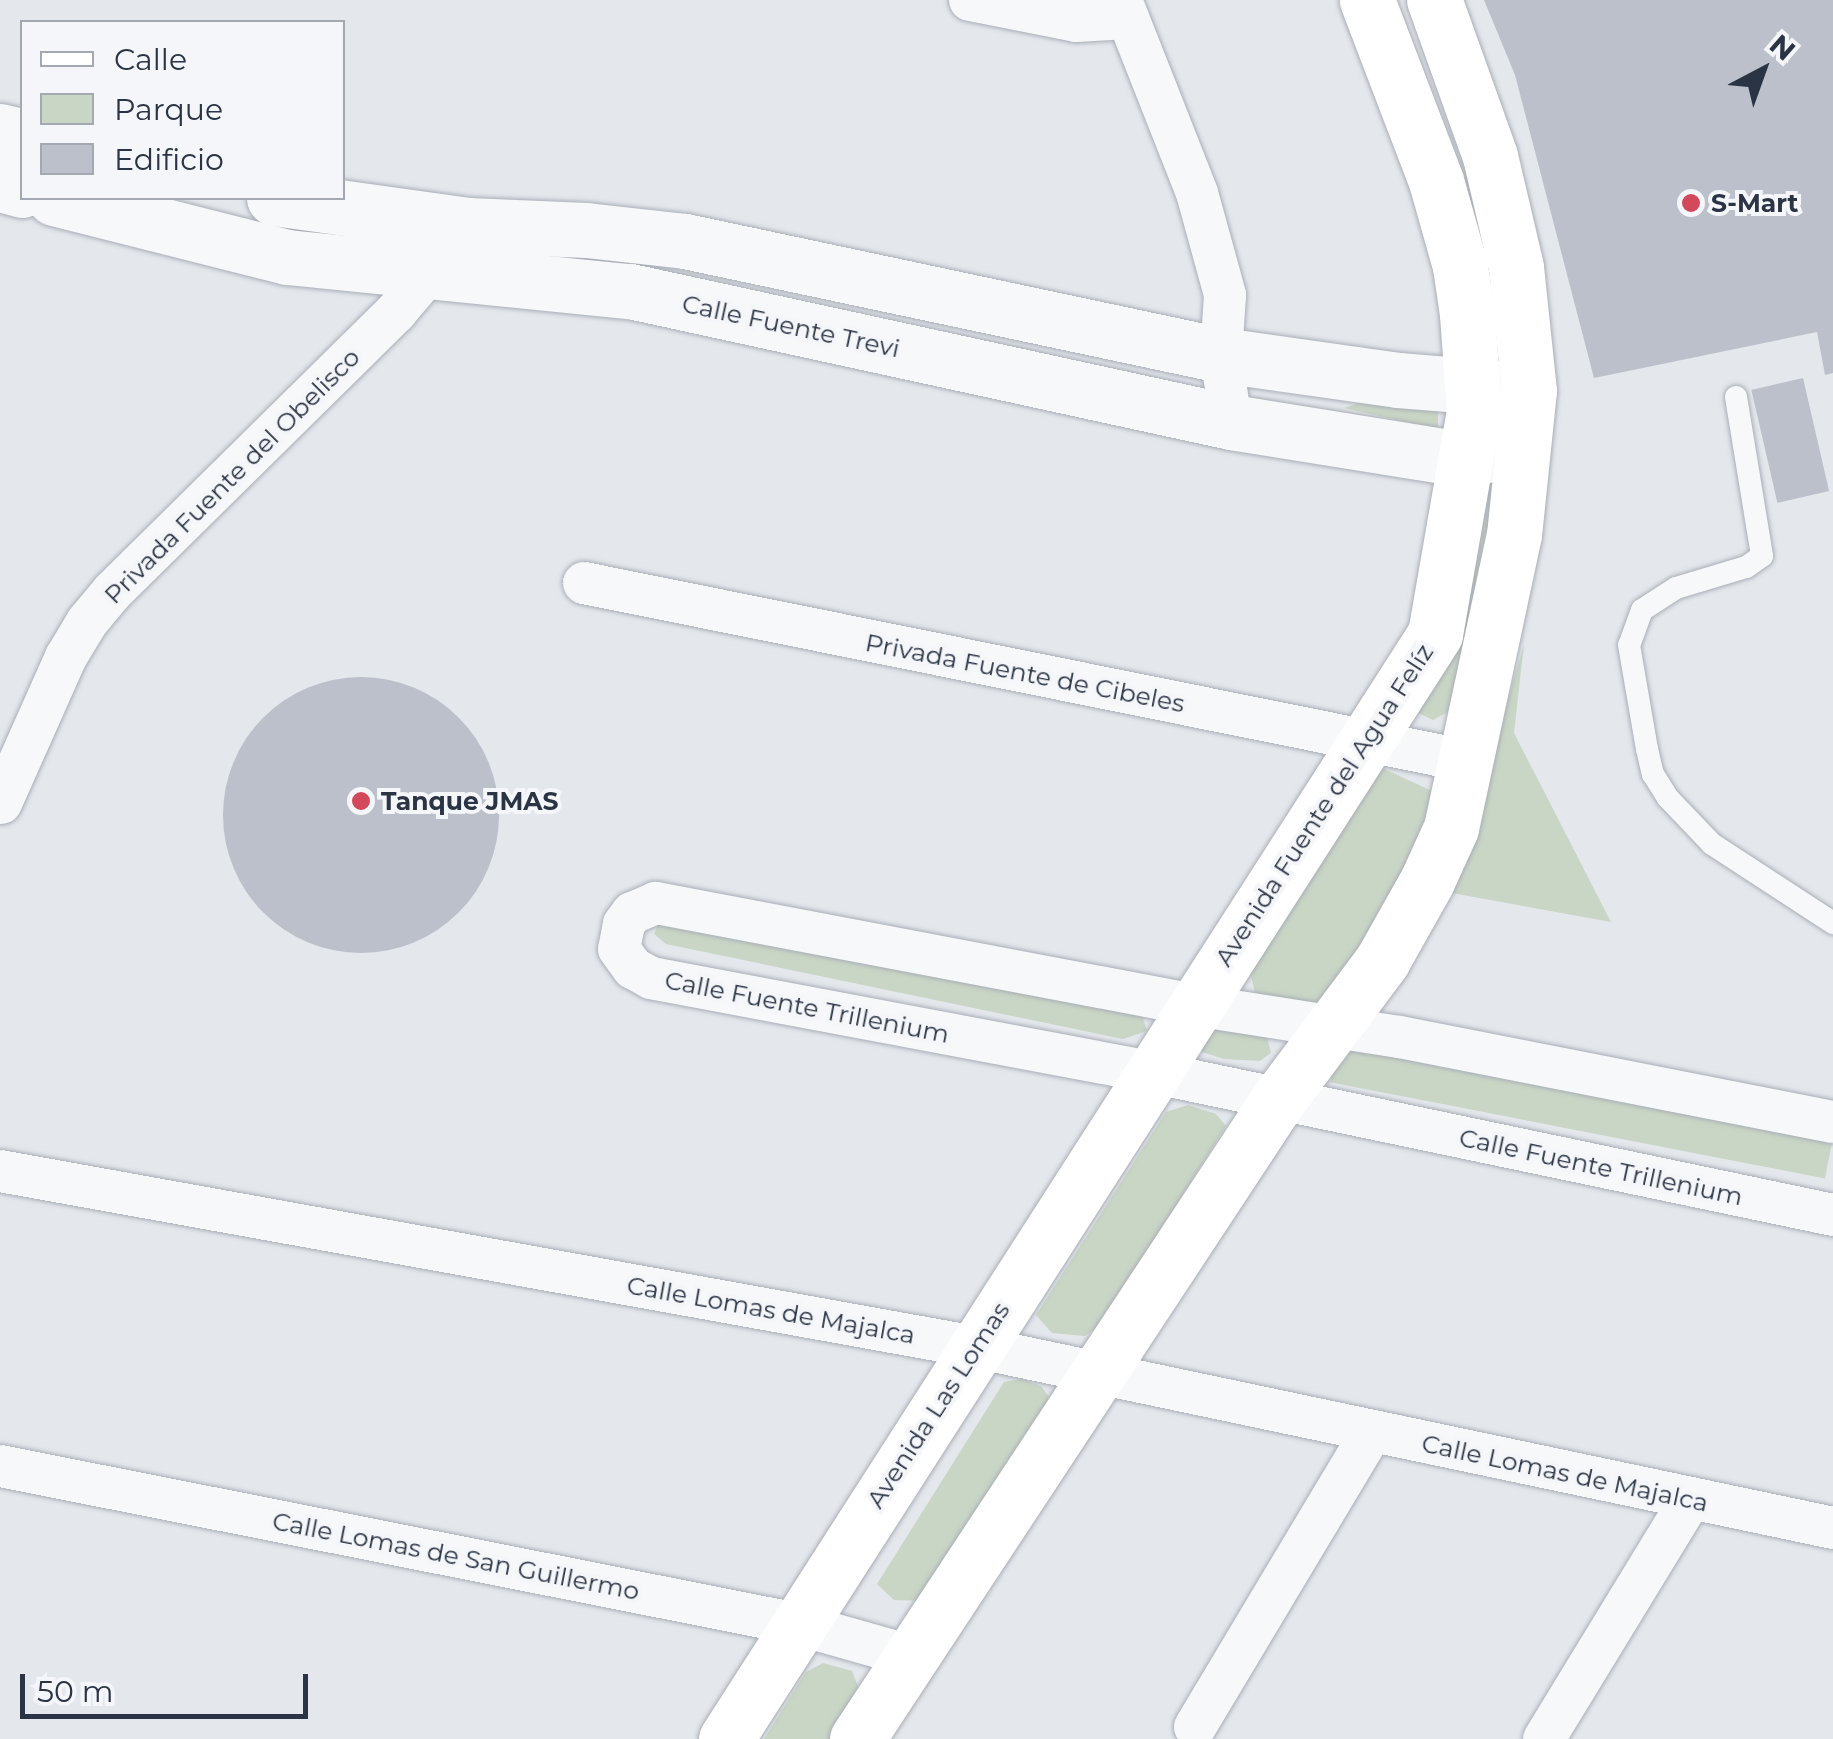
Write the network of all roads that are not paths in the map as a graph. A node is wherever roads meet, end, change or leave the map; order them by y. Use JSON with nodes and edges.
{"nodes":[{"id":1,"x":970,"y":0,"type":"edge"},
{"id":2,"x":1368,"y":0,"type":"edge"},
{"id":3,"x":1434,"y":0,"type":"edge"},
{"id":4,"x":1124,"y":9,"type":"edge"},
{"id":5,"x":62,"y":200,"type":"edge"},
{"id":6,"x":288,"y":200,"type":"edge"},
{"id":7,"x":468,"y":225,"type":"junction"},
{"id":8,"x":430,"y":271,"type":"junction"},
{"id":9,"x":1221,"y":355,"type":"junction"},
{"id":10,"x":1472,"y":388,"type":"junction"},
{"id":11,"x":1529,"y":391,"type":"junction"},
{"id":12,"x":1736,"y":397,"type":"dead end"},
{"id":13,"x":1231,"y":422,"type":"junction"},
{"id":14,"x":1526,"y":445,"type":"junction"},
{"id":15,"x":1467,"y":460,"type":"junction"},
{"id":16,"x":584,"y":583,"type":"dead end"},
{"id":17,"x":1366,"y":741,"type":"junction"},
{"id":18,"x":1466,"y":760,"type":"junction"},
{"id":19,"x":1,"y":803,"type":"edge"},
{"id":20,"x":1833,"y":923,"type":"edge"},
{"id":21,"x":1194,"y":1005,"type":"junction"},
{"id":22,"x":1334,"y":1026,"type":"junction"},
{"id":23,"x":1152,"y":1072,"type":"junction"},
{"id":24,"x":1278,"y":1100,"type":"junction"},
{"id":25,"x":1833,"y":1122,"type":"edge"},
{"id":26,"x":0,"y":1171,"type":"edge"},
{"id":27,"x":1833,"y":1215,"type":"edge"},
{"id":28,"x":975,"y":1347,"type":"junction"},
{"id":29,"x":1097,"y":1372,"type":"junction"},
{"id":30,"x":1371,"y":1433,"type":"junction"},
{"id":31,"x":0,"y":1466,"type":"edge"},
{"id":32,"x":1690,"y":1500,"type":"junction"},
{"id":33,"x":1833,"y":1528,"type":"edge"},
{"id":34,"x":797,"y":1624,"type":"junction"},
{"id":35,"x":910,"y":1656,"type":"junction"},
{"id":36,"x":1196,"y":1727,"type":"dead end"},
{"id":37,"x":726,"y":1739,"type":"edge"},
{"id":38,"x":858,"y":1739,"type":"edge"},
{"id":39,"x":1544,"y":1739,"type":"edge"}],
"edges":[{"from":1,"to":4,"type":"street"},
{"from":2,"to":10,"type":"main road","name":"Avenida Fuente del Agua Felíz"},
{"from":3,"to":11,"type":"main road"},
{"from":4,"to":9,"type":"street"},
{"from":5,"to":8,"type":"street","name":"Calle Fuente Trevi"},
{"from":6,"to":7,"type":"street"},
{"from":7,"to":8,"type":"street","name":"Privada Fuente del Obelisco"},
{"from":7,"to":9,"type":"street"},
{"from":8,"to":13,"type":"street","name":"Calle Fuente Trevi"},
{"from":8,"to":19,"type":"street","name":"Privada Fuente del Obelisco"},
{"from":9,"to":10,"type":"street"},
{"from":9,"to":13,"type":"street"},
{"from":10,"to":11,"type":"street"},
{"from":10,"to":15,"type":"main road","name":"Avenida Fuente del Agua Felíz"},
{"from":11,"to":14,"type":"main road"},
{"from":12,"to":20,"type":"lane"},
{"from":13,"to":15,"type":"street","name":"Calle Fuente Trevi"},
{"from":14,"to":15,"type":"street","name":"Calle Fuente Trevi"},
{"from":14,"to":18,"type":"main road"},
{"from":15,"to":17,"type":"main road","name":"Avenida Fuente del Agua Felíz"},
{"from":16,"to":17,"type":"street","name":"Privada Fuente de Cibeles"},
{"from":17,"to":18,"type":"street","name":"Privada Fuente de Cibeles"},
{"from":17,"to":21,"type":"main road","name":"Avenida Fuente del Agua Felíz"},
{"from":18,"to":22,"type":"main road"},
{"from":21,"to":22,"type":"street","name":"Calle Fuente Trillenium"},
{"from":21,"to":23,"type":"main road","name":"Avenida Fuente del Agua Felíz"},
{"from":21,"to":23,"type":"street","name":"Calle Fuente Trillenium"},
{"from":22,"to":24,"type":"main road"},
{"from":22,"to":25,"type":"street","name":"Calle Fuente Trillenium"},
{"from":23,"to":24,"type":"street","name":"Calle Fuente Trillenium"},
{"from":23,"to":28,"type":"main road","name":"Avenida Las Lomas"},
{"from":24,"to":27,"type":"street","name":"Calle Fuente Trillenium"},
{"from":24,"to":29,"type":"main road"},
{"from":26,"to":28,"type":"street","name":"Calle Lomas de Majalca"},
{"from":28,"to":29,"type":"street","name":"Calle Lomas de Majalca"},
{"from":28,"to":34,"type":"main road","name":"Avenida Las Lomas"},
{"from":29,"to":30,"type":"street","name":"Calle Lomas de Majalca"},
{"from":29,"to":35,"type":"main road"},
{"from":30,"to":32,"type":"street","name":"Calle Lomas de Majalca"},
{"from":30,"to":36,"type":"street"},
{"from":31,"to":34,"type":"street","name":"Calle Lomas de San Guillermo"},
{"from":32,"to":33,"type":"street","name":"Calle Lomas de Majalca"},
{"from":32,"to":39,"type":"street"},
{"from":34,"to":35,"type":"street","name":"Calle Lomas de San Guillermo"},
{"from":34,"to":37,"type":"main road","name":"Avenida Las Lomas"},
{"from":35,"to":38,"type":"main road"}]}
